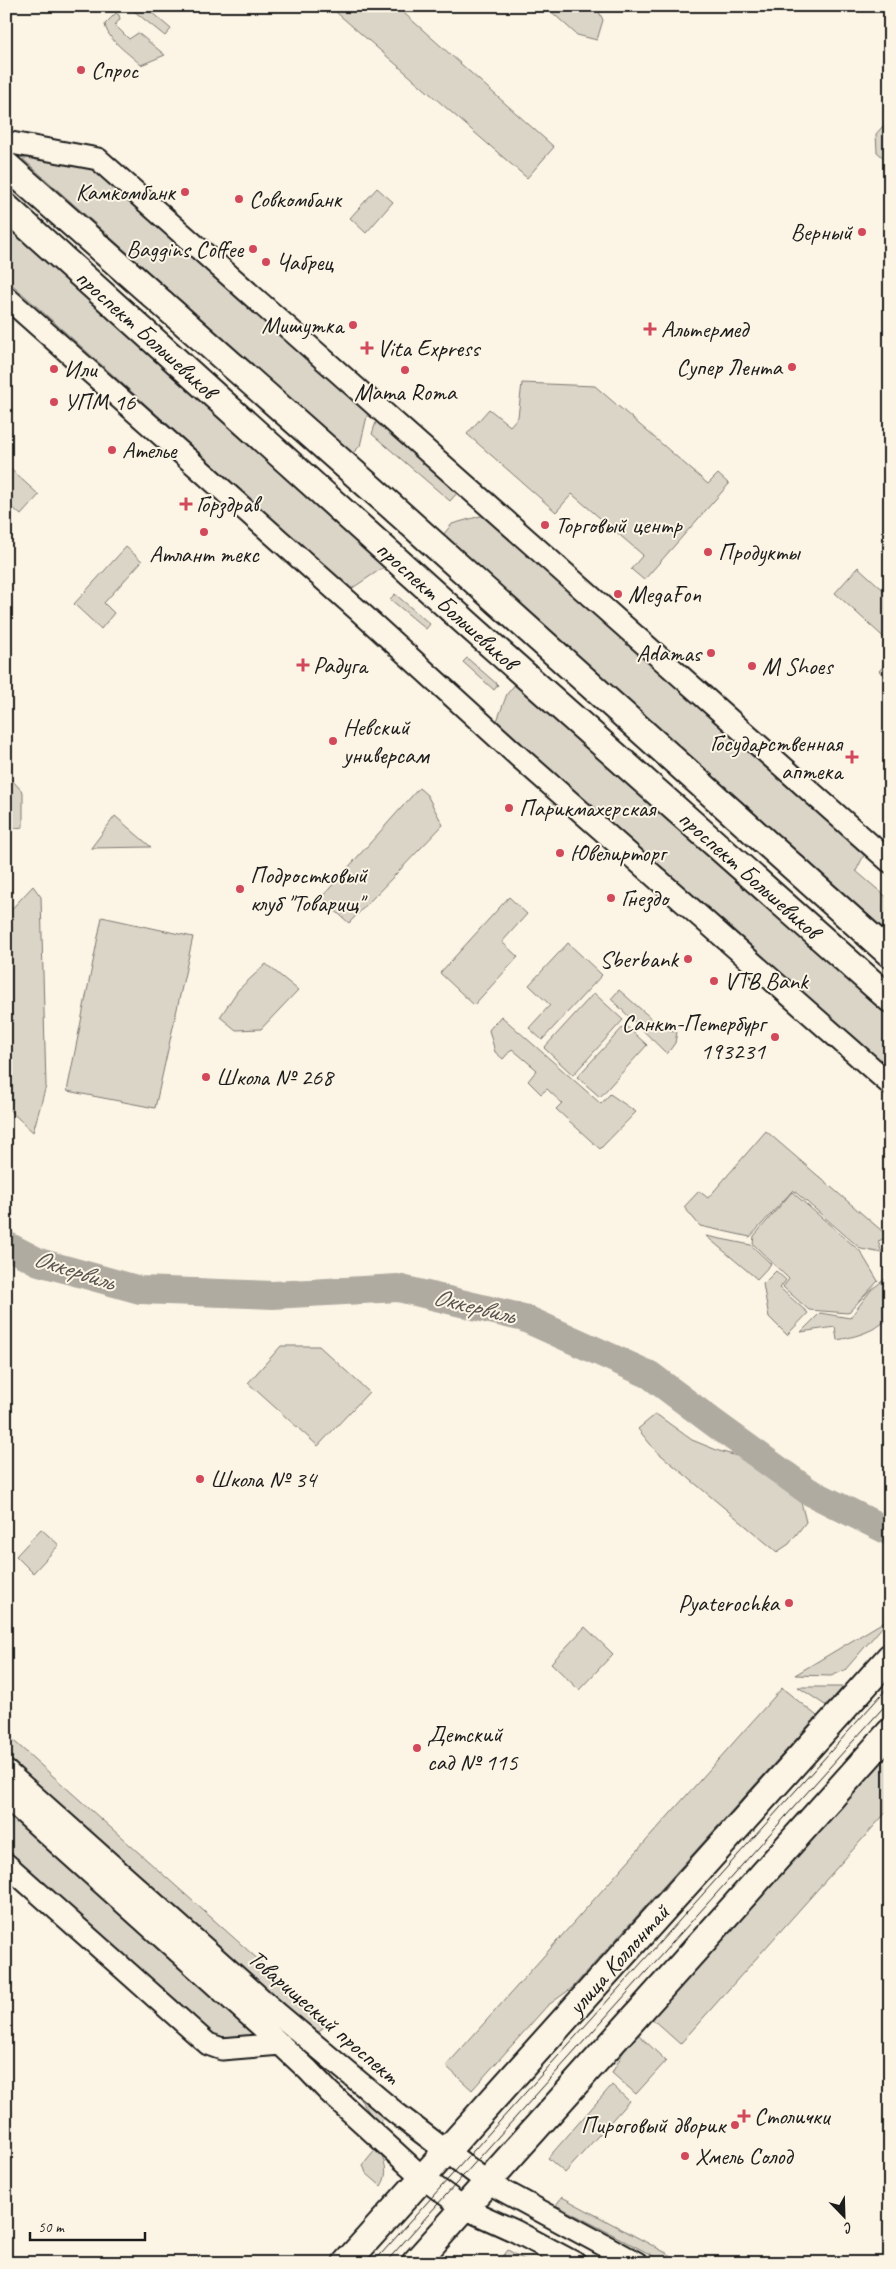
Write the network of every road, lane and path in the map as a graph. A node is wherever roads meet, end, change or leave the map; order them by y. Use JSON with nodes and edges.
{"nodes":[{"id":1,"x":6,"y":142,"type":"edge"},
{"id":2,"x":6,"y":165,"type":"edge"},
{"id":3,"x":6,"y":207,"type":"edge"},
{"id":4,"x":6,"y":297,"type":"edge"},
{"id":5,"x":890,"y":862,"type":"edge"},
{"id":6,"x":890,"y":954,"type":"edge"},
{"id":7,"x":890,"y":999,"type":"edge"},
{"id":8,"x":890,"y":1084,"type":"edge"},
{"id":9,"x":890,"y":1657,"type":"edge"},
{"id":10,"x":890,"y":1732,"type":"edge"},
{"id":11,"x":6,"y":1771,"type":"edge"},
{"id":12,"x":6,"y":1797,"type":"edge"},
{"id":13,"x":6,"y":1864,"type":"edge"},
{"id":14,"x":280,"y":2044,"type":"junction"},
{"id":15,"x":446,"y":2151,"type":"junction"},
{"id":16,"x":423,"y":2178,"type":"junction"},
{"id":17,"x":487,"y":2182,"type":"junction"},
{"id":18,"x":464,"y":2208,"type":"junction"},
{"id":19,"x":346,"y":2263,"type":"edge"},
{"id":20,"x":415,"y":2263,"type":"edge"},
{"id":21,"x":575,"y":2263,"type":"edge"},
{"id":22,"x":638,"y":2263,"type":"edge"}],
"edges":[{"from":1,"to":5,"type":"street"},
{"from":2,"to":6,"type":"main road","name":"проспект Большевиков"},
{"from":3,"to":7,"type":"main road","name":"проспект Большевиков"},
{"from":4,"to":8,"type":"street"},
{"from":9,"to":15,"type":"main road","name":"улица Коллонтай"},
{"from":10,"to":17,"type":"main road","name":"улица Коллонтай"},
{"from":11,"to":15,"type":"street","name":"Товарищеский проспект"},
{"from":12,"to":14,"type":"street","name":"Товарищеский проспект"},
{"from":13,"to":14,"type":"street"},
{"from":14,"to":16,"type":"street","name":"Товарищеский проспект"},
{"from":15,"to":16,"type":"main road","name":"улица Коллонтай"},
{"from":15,"to":17,"type":"street","name":"Товарищеский проспект"},
{"from":16,"to":18,"type":"street","name":"Товарищеский проспект"},
{"from":16,"to":19,"type":"main road","name":"улица Коллонтай"},
{"from":17,"to":18,"type":"main road","name":"улица Коллонтай"},
{"from":17,"to":22,"type":"street","name":"Товарищеский проспект"},
{"from":18,"to":20,"type":"main road","name":"улица Коллонтай"},
{"from":18,"to":21,"type":"street","name":"Товарищеский проспект"}]}
